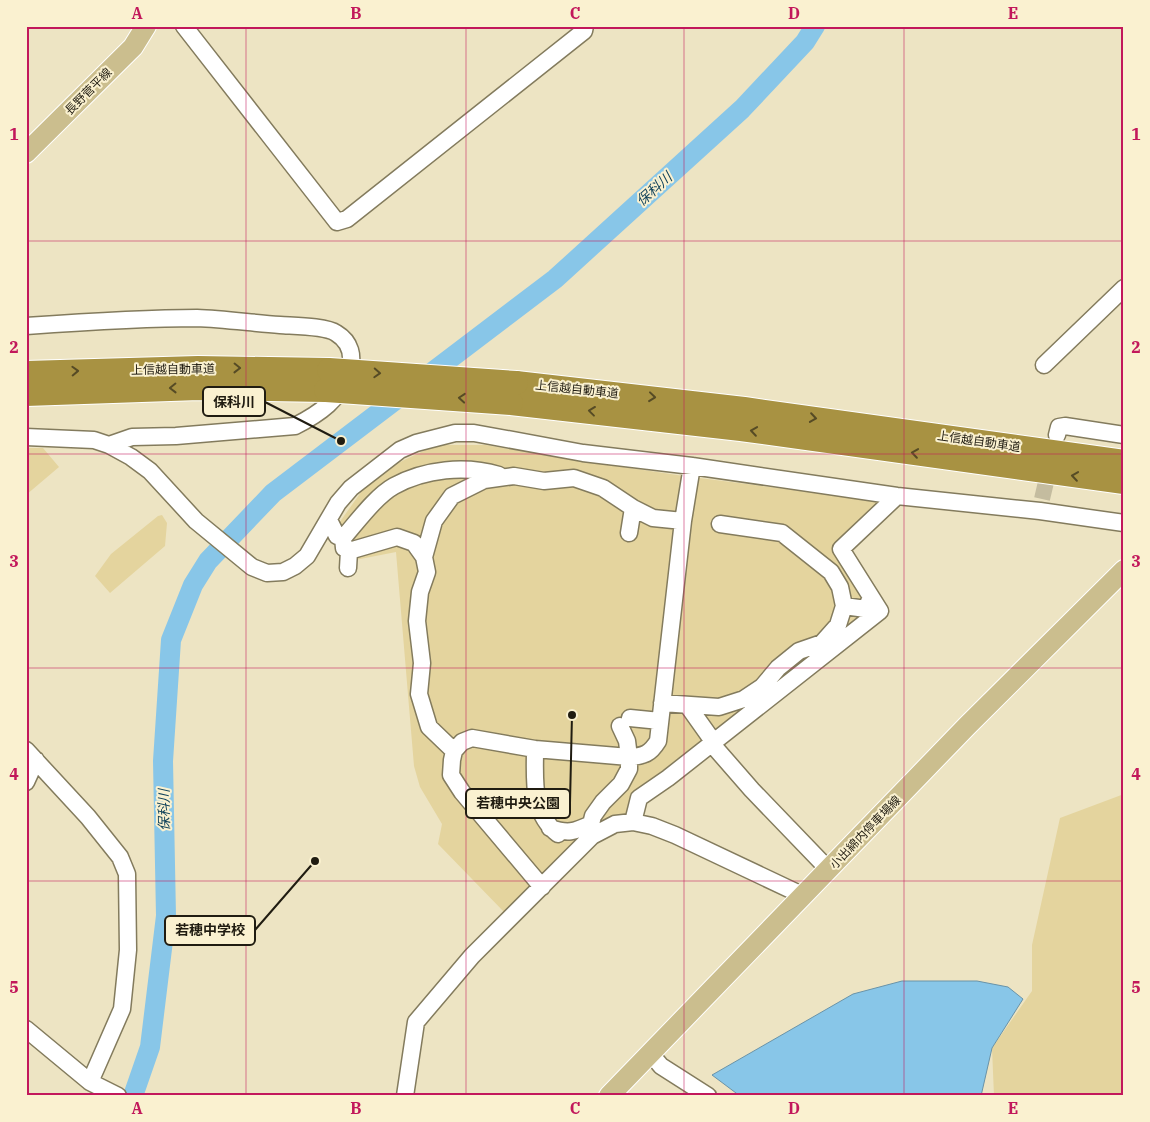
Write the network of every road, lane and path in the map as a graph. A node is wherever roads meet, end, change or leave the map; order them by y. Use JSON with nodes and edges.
{"nodes":[{"id":1,"x":146,"y":26,"type":"edge"},
{"id":2,"x":184,"y":26,"type":"edge"},
{"id":3,"x":585,"y":26,"type":"edge"},
{"id":4,"x":26,"y":152,"type":"edge"},
{"id":5,"x":1124,"y":288,"type":"edge"},
{"id":6,"x":26,"y":326,"type":"edge"},
{"id":7,"x":1044,"y":365,"type":"dead end"},
{"id":8,"x":26,"y":373,"type":"edge"},
{"id":9,"x":327,"y":380,"type":"junction"},
{"id":10,"x":514,"y":393,"type":"junction"},
{"id":11,"x":26,"y":394,"type":"edge"},
{"id":12,"x":1057,"y":435,"type":"dead end"},
{"id":13,"x":1124,"y":435,"type":"edge"},
{"id":14,"x":26,"y":437,"type":"edge"},
{"id":15,"x":109,"y":445,"type":"junction"},
{"id":16,"x":1124,"y":462,"type":"edge"},
{"id":17,"x":692,"y":466,"type":"junction"},
{"id":18,"x":506,"y":477,"type":"junction"},
{"id":19,"x":1124,"y":482,"type":"edge"},
{"id":20,"x":897,"y":496,"type":"junction"},
{"id":21,"x":633,"y":508,"type":"junction"},
{"id":22,"x":329,"y":520,"type":"junction"},
{"id":23,"x":683,"y":521,"type":"junction"},
{"id":24,"x":1124,"y":523,"type":"edge"},
{"id":25,"x":720,"y":524,"type":"dead end"},
{"id":26,"x":629,"y":533,"type":"dead end"},
{"id":27,"x":346,"y":544,"type":"junction"},
{"id":28,"x":424,"y":557,"type":"junction"},
{"id":29,"x":348,"y":568,"type":"dead end"},
{"id":30,"x":1124,"y":570,"type":"edge"},
{"id":31,"x":844,"y":606,"type":"junction"},
{"id":32,"x":868,"y":609,"type":"junction"},
{"id":33,"x":662,"y":703,"type":"junction"},
{"id":34,"x":688,"y":706,"type":"junction"},
{"id":35,"x":660,"y":721,"type":"junction"},
{"id":36,"x":711,"y":740,"type":"junction"},
{"id":37,"x":535,"y":749,"type":"junction"},
{"id":38,"x":454,"y":751,"type":"junction"},
{"id":39,"x":31,"y":755,"type":"edge"},
{"id":40,"x":630,"y":757,"type":"junction"},
{"id":41,"x":26,"y":782,"type":"edge"},
{"id":42,"x":633,"y":822,"type":"junction"},
{"id":43,"x":550,"y":828,"type":"junction"},
{"id":44,"x":579,"y":849,"type":"junction"},
{"id":45,"x":829,"y":870,"type":"junction"},
{"id":46,"x":542,"y":887,"type":"junction"},
{"id":47,"x":804,"y":896,"type":"junction"},
{"id":48,"x":26,"y":1029,"type":"edge"},
{"id":49,"x":651,"y":1054,"type":"junction"},
{"id":50,"x":90,"y":1082,"type":"junction"},
{"id":51,"x":113,"y":1093,"type":"edge"},
{"id":52,"x":405,"y":1096,"type":"edge"},
{"id":53,"x":609,"y":1096,"type":"edge"},
{"id":54,"x":708,"y":1096,"type":"edge"}],
"edges":[{"from":1,"to":4,"type":"main road","name":"長野菅平線"},
{"from":2,"to":3,"type":"street"},
{"from":5,"to":7,"type":"street"},
{"from":6,"to":15,"type":"street"},
{"from":8,"to":9,"type":"highway","name":"上信越自動車道","one_way":true},
{"from":9,"to":10,"type":"highway","name":"上信越自動車道","bridge":true},
{"from":9,"to":11,"type":"highway","name":"上信越自動車道","one_way":true},
{"from":10,"to":16,"type":"highway","name":"上信越自動車道","one_way":true},
{"from":19,"to":10,"type":"highway","name":"上信越自動車道","one_way":true},
{"from":12,"to":13,"type":"street"},
{"from":14,"to":15,"type":"street"},
{"from":15,"to":22,"type":"street"},
{"from":17,"to":20,"type":"street"},
{"from":17,"to":22,"type":"street"},
{"from":17,"to":23,"type":"street"},
{"from":18,"to":21,"type":"street"},
{"from":18,"to":27,"type":"street"},
{"from":18,"to":28,"type":"street"},
{"from":20,"to":24,"type":"street"},
{"from":20,"to":32,"type":"street"},
{"from":21,"to":23,"type":"street"},
{"from":21,"to":26,"type":"street"},
{"from":22,"to":27,"type":"street"},
{"from":23,"to":33,"type":"street"},
{"from":25,"to":31,"type":"street"},
{"from":27,"to":28,"type":"street"},
{"from":27,"to":29,"type":"street"},
{"from":28,"to":38,"type":"street"},
{"from":30,"to":45,"type":"main road","name":"小出綿内停車場線"},
{"from":31,"to":32,"type":"street"},
{"from":31,"to":34,"type":"street"},
{"from":32,"to":36,"type":"street"},
{"from":33,"to":34,"type":"street"},
{"from":33,"to":35,"type":"street"},
{"from":34,"to":36,"type":"street"},
{"from":35,"to":40,"type":"street"},
{"from":35,"to":40,"type":"street"},
{"from":36,"to":42,"type":"street"},
{"from":36,"to":45,"type":"street"},
{"from":37,"to":38,"type":"street"},
{"from":37,"to":40,"type":"street"},
{"from":37,"to":43,"type":"street"},
{"from":38,"to":46,"type":"street"},
{"from":39,"to":41,"type":"street"},
{"from":39,"to":50,"type":"street"},
{"from":40,"to":43,"type":"street"},
{"from":42,"to":44,"type":"street"},
{"from":42,"to":47,"type":"street"},
{"from":43,"to":44,"type":"street"},
{"from":44,"to":46,"type":"street"},
{"from":45,"to":47,"type":"main road","name":"小出綿内停車場線"},
{"from":46,"to":52,"type":"street"},
{"from":47,"to":49,"type":"main road","name":"小出綿内停車場線"},
{"from":48,"to":50,"type":"street"},
{"from":49,"to":53,"type":"main road","name":"小出綿内停車場線"},
{"from":49,"to":54,"type":"street"},
{"from":50,"to":51,"type":"street"}]}
